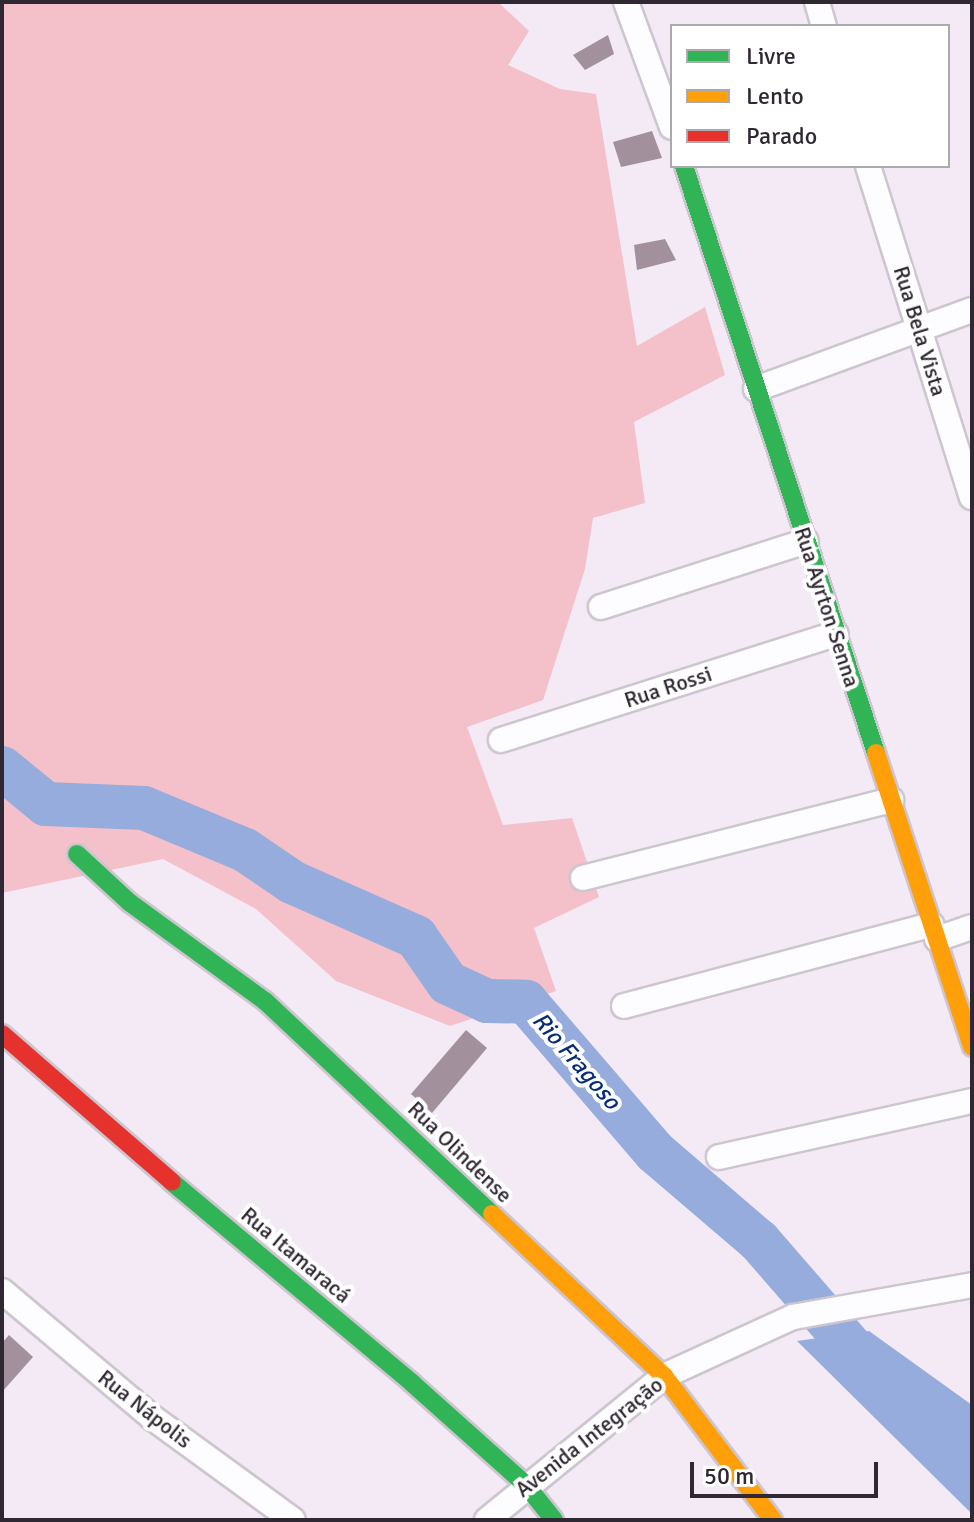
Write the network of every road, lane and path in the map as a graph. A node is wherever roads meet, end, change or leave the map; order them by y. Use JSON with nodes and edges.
{"nodes":[{"id":1,"x":626,"y":2,"type":"edge"},
{"id":2,"x":817,"y":2,"type":"edge"},
{"id":3,"x":823,"y":24,"type":"edge"},
{"id":4,"x":670,"y":122,"type":"edge"},
{"id":5,"x":685,"y":168,"type":"edge"},
{"id":6,"x":869,"y":168,"type":"edge"},
{"id":7,"x":972,"y":310,"type":"edge"},
{"id":8,"x":919,"y":328,"type":"junction"},
{"id":9,"x":756,"y":389,"type":"junction"},
{"id":10,"x":972,"y":497,"type":"edge"},
{"id":11,"x":806,"y":541,"type":"junction"},
{"id":12,"x":601,"y":607,"type":"dead end"},
{"id":13,"x":836,"y":634,"type":"junction"},
{"id":14,"x":501,"y":740,"type":"dead end"},
{"id":15,"x":891,"y":800,"type":"junction"},
{"id":16,"x":77,"y":854,"type":"dead end"},
{"id":17,"x":583,"y":878,"type":"dead end"},
{"id":18,"x":972,"y":927,"type":"edge"},
{"id":19,"x":934,"y":932,"type":"junction"},
{"id":20,"x":624,"y":1006,"type":"dead end"},
{"id":21,"x":2,"y":1034,"type":"edge"},
{"id":22,"x":972,"y":1047,"type":"edge"},
{"id":23,"x":972,"y":1101,"type":"edge"},
{"id":24,"x":719,"y":1157,"type":"dead end"},
{"id":25,"x":972,"y":1285,"type":"edge"},
{"id":26,"x":2,"y":1291,"type":"edge"},
{"id":27,"x":664,"y":1376,"type":"junction"},
{"id":28,"x":526,"y":1485,"type":"junction"},
{"id":29,"x":293,"y":1520,"type":"edge"},
{"id":30,"x":487,"y":1520,"type":"edge"},
{"id":31,"x":554,"y":1520,"type":"edge"},
{"id":32,"x":773,"y":1520,"type":"edge"}],
"edges":[{"from":1,"to":4,"type":"street"},
{"from":2,"to":3,"type":"street"},
{"from":5,"to":9,"type":"street","name":"Rua Ayrton Senna"},
{"from":6,"to":8,"type":"street","name":"Rua Bela Vista"},
{"from":7,"to":8,"type":"street"},
{"from":8,"to":9,"type":"street"},
{"from":8,"to":10,"type":"street","name":"Rua Bela Vista"},
{"from":9,"to":11,"type":"street","name":"Rua Ayrton Senna"},
{"from":11,"to":12,"type":"street"},
{"from":11,"to":13,"type":"street","name":"Rua Ayrton Senna"},
{"from":13,"to":14,"type":"street","name":"Rua Rossi"},
{"from":13,"to":15,"type":"street","name":"Rua Ayrton Senna"},
{"from":15,"to":17,"type":"street"},
{"from":15,"to":19,"type":"street","name":"Rua Ayrton Senna"},
{"from":16,"to":27,"type":"street","name":"Rua Olindense"},
{"from":18,"to":19,"type":"street"},
{"from":19,"to":20,"type":"street"},
{"from":19,"to":22,"type":"street","name":"Rua Ayrton Senna"},
{"from":21,"to":28,"type":"street","name":"Rua Itamaracá"},
{"from":23,"to":24,"type":"street"},
{"from":25,"to":27,"type":"street","name":"Avenida Integração"},
{"from":26,"to":29,"type":"street","name":"Rua Nápolis"},
{"from":27,"to":28,"type":"street","name":"Avenida Integração"},
{"from":27,"to":32,"type":"street","name":"Rua Olindense"},
{"from":28,"to":30,"type":"street","name":"Avenida Integração"},
{"from":28,"to":31,"type":"street","name":"Rua Itamaracá"}]}
